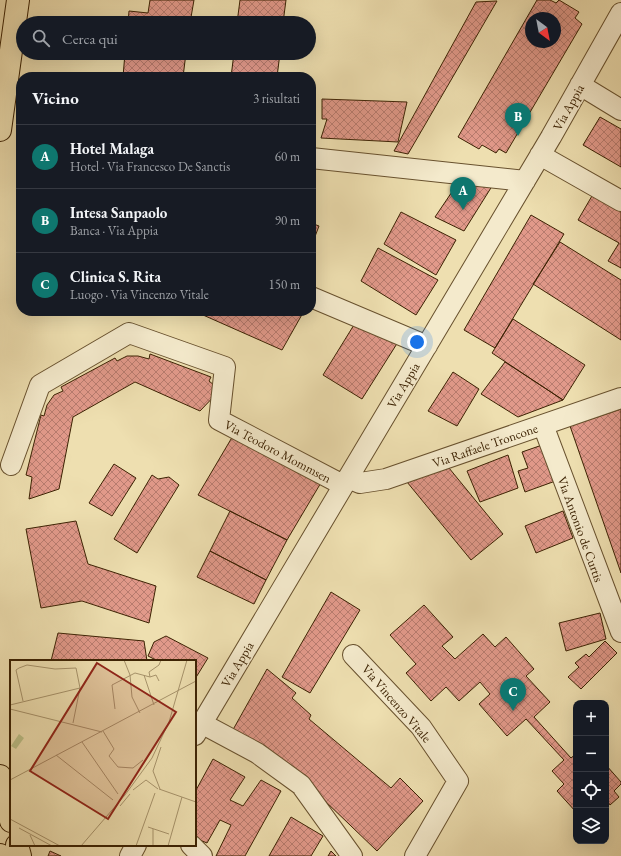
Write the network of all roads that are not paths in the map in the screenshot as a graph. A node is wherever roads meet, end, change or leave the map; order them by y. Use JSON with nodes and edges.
{"nodes":[{"id":1,"x":18,"y":0,"type":"edge"},
{"id":2,"x":621,"y":13,"type":"edge"},
{"id":3,"x":580,"y":85,"type":"junction"},
{"id":4,"x":621,"y":110,"type":"edge"},
{"id":5,"x":0,"y":130,"type":"edge"},
{"id":6,"x":540,"y":155,"type":"junction"},
{"id":7,"x":316,"y":159,"type":"edge"},
{"id":8,"x":525,"y":181,"type":"junction"},
{"id":9,"x":621,"y":201,"type":"edge"},
{"id":10,"x":316,"y":299,"type":"edge"},
{"id":11,"x":427,"y":346,"type":"junction"},
{"id":12,"x":621,"y":398,"type":"edge"},
{"id":13,"x":542,"y":425,"type":"junction"},
{"id":14,"x":11,"y":465,"type":"dead end"},
{"id":15,"x":346,"y":482,"type":"junction"},
{"id":16,"x":621,"y":632,"type":"edge"},
{"id":17,"x":353,"y":655,"type":"dead end"},
{"id":18,"x":198,"y":729,"type":"edge"},
{"id":19,"x":0,"y":776,"type":"edge"},
{"id":20,"x":10,"y":817,"type":"edge"},
{"id":21,"x":17,"y":846,"type":"edge"},
{"id":22,"x":135,"y":846,"type":"edge"},
{"id":23,"x":192,"y":846,"type":"edge"},
{"id":24,"x":20,"y":856,"type":"edge"},
{"id":25,"x":130,"y":856,"type":"edge"},
{"id":26,"x":202,"y":856,"type":"edge"},
{"id":27,"x":352,"y":856,"type":"edge"},
{"id":28,"x":415,"y":856,"type":"edge"}],
"edges":[{"from":1,"to":5,"type":"highway"},
{"from":2,"to":3,"type":"street","name":"Via Appia"},
{"from":3,"to":4,"type":"street"},
{"from":3,"to":6,"type":"street","name":"Via Appia"},
{"from":6,"to":8,"type":"street","name":"Via Appia"},
{"from":6,"to":9,"type":"street"},
{"from":7,"to":8,"type":"street"},
{"from":8,"to":11,"type":"street","name":"Via Appia"},
{"from":10,"to":11,"type":"street"},
{"from":11,"to":15,"type":"street","name":"Via Appia"},
{"from":12,"to":13,"type":"street","name":"Via Raffaele Troncone"},
{"from":13,"to":15,"type":"street","name":"Via Raffaele Troncone"},
{"from":13,"to":16,"type":"street","name":"Via Antonio de Curtis"},
{"from":14,"to":15,"type":"street","name":"Via Teodoro Mommsen"},
{"from":15,"to":18,"type":"street","name":"Via Appia"},
{"from":17,"to":28,"type":"street","name":"Via Vincenzo Vitale"},
{"from":18,"to":27,"type":"street"},
{"from":19,"to":20,"type":"highway"},
{"from":21,"to":24,"type":"highway"},
{"from":22,"to":25,"type":"street"},
{"from":23,"to":26,"type":"street"}]}
